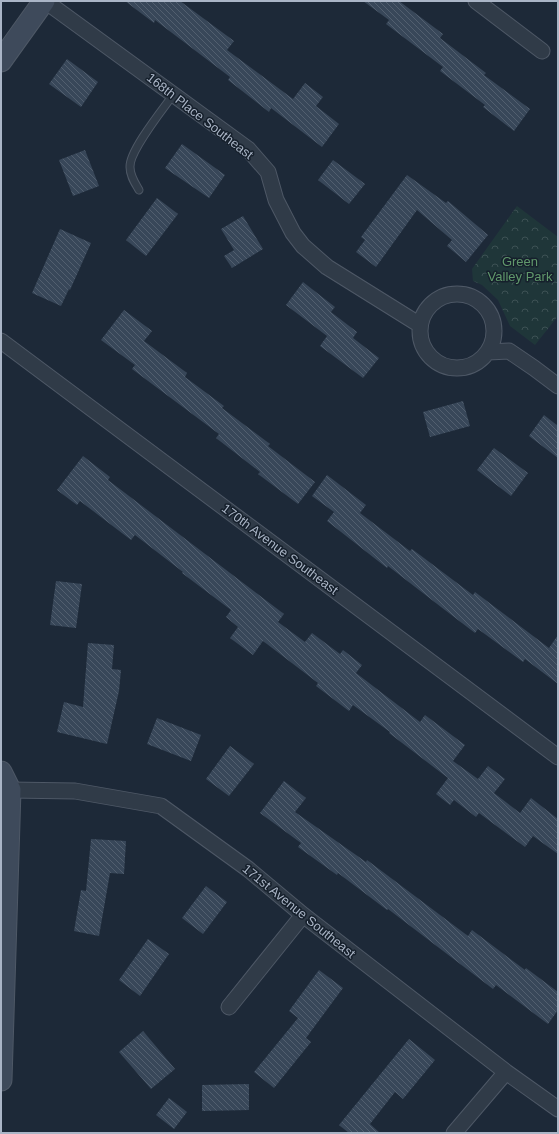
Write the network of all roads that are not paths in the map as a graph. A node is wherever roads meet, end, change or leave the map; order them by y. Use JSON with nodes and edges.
{"nodes":[{"id":1,"x":45,"y":1,"type":"edge"},
{"id":2,"x":476,"y":1,"type":"edge"},
{"id":3,"x":542,"y":51,"type":"dead end"},
{"id":4,"x":1,"y":61,"type":"edge"},
{"id":5,"x":173,"y":95,"type":"junction"},
{"id":6,"x":139,"y":190,"type":"dead end"},
{"id":7,"x":420,"y":325,"type":"junction"},
{"id":8,"x":1,"y":340,"type":"edge"},
{"id":9,"x":488,"y":352,"type":"junction"},
{"id":10,"x":558,"y":386,"type":"edge"},
{"id":11,"x":558,"y":758,"type":"edge"},
{"id":12,"x":5,"y":781,"type":"edge"},
{"id":13,"x":303,"y":915,"type":"junction"},
{"id":14,"x":229,"y":1007,"type":"dead end"},
{"id":15,"x":506,"y":1072,"type":"junction"},
{"id":16,"x":1,"y":1080,"type":"edge"},
{"id":17,"x":558,"y":1109,"type":"edge"},
{"id":18,"x":454,"y":1133,"type":"edge"}],
"edges":[{"from":1,"to":4,"type":"street"},
{"from":1,"to":5,"type":"street","name":"168th Place Southeast"},
{"from":2,"to":3,"type":"street"},
{"from":5,"to":6,"type":"lane"},
{"from":5,"to":7,"type":"street","name":"168th Place Southeast"},
{"from":7,"to":9,"type":"street"},
{"from":7,"to":9,"type":"street"},
{"from":8,"to":11,"type":"street","name":"170th Avenue Southeast"},
{"from":9,"to":10,"type":"street"},
{"from":12,"to":13,"type":"street","name":"171st Avenue Southeast"},
{"from":12,"to":16,"type":"street"},
{"from":13,"to":14,"type":"street"},
{"from":13,"to":15,"type":"street","name":"171st Avenue Southeast"},
{"from":15,"to":17,"type":"street","name":"171st Avenue Southeast"},
{"from":15,"to":18,"type":"street"}]}
